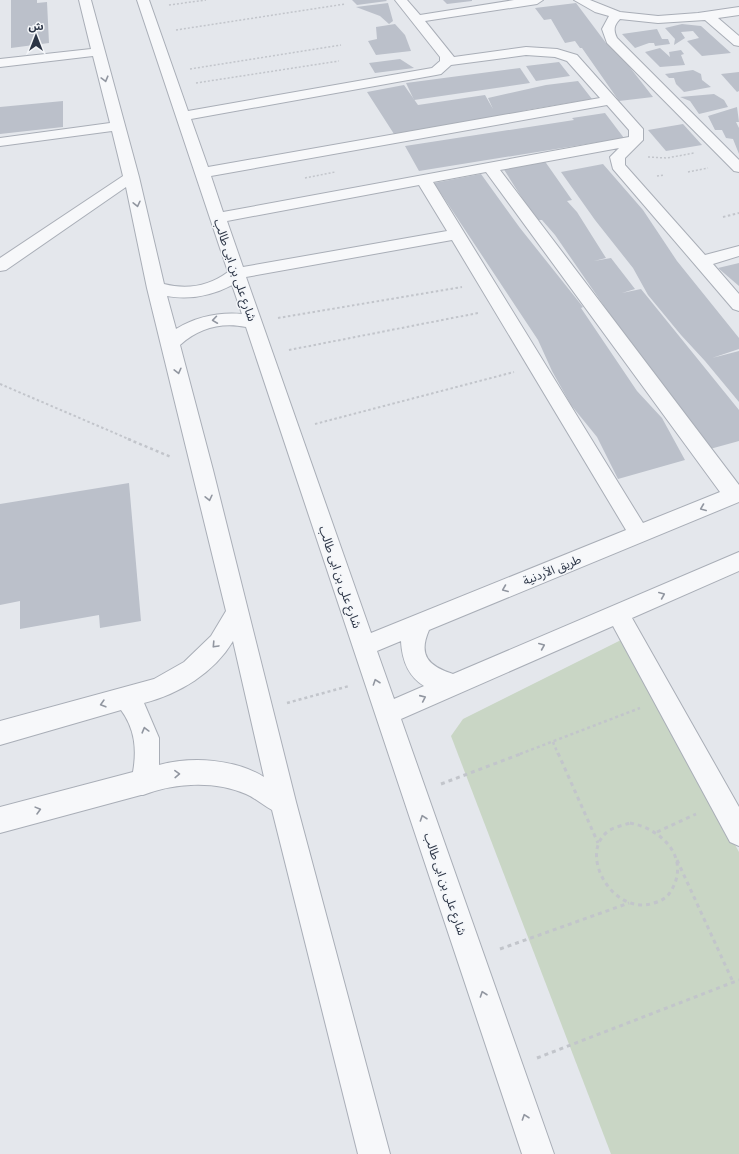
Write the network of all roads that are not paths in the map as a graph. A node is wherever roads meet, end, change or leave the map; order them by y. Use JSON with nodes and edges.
{"nodes":[{"id":1,"x":85,"y":0,"type":"edge"},
{"id":2,"x":401,"y":0,"type":"edge"},
{"id":3,"x":537,"y":0,"type":"edge"},
{"id":4,"x":580,"y":0,"type":"edge"},
{"id":5,"x":145,"y":4,"type":"edge"},
{"id":6,"x":739,"y":11,"type":"edge"},
{"id":7,"x":618,"y":15,"type":"junction"},
{"id":8,"x":708,"y":16,"type":"junction"},
{"id":9,"x":417,"y":19,"type":"junction"},
{"id":10,"x":739,"y":42,"type":"edge"},
{"id":11,"x":98,"y":52,"type":"junction"},
{"id":12,"x":447,"y":62,"type":"junction"},
{"id":13,"x":0,"y":63,"type":"edge"},
{"id":14,"x":611,"y":100,"type":"junction"},
{"id":15,"x":183,"y":116,"type":"junction"},
{"id":16,"x":117,"y":126,"type":"junction"},
{"id":17,"x":0,"y":142,"type":"edge"},
{"id":18,"x":631,"y":145,"type":"junction"},
{"id":19,"x":490,"y":167,"type":"junction"},
{"id":20,"x":739,"y":168,"type":"edge"},
{"id":21,"x":202,"y":173,"type":"junction"},
{"id":22,"x":131,"y":177,"type":"junction"},
{"id":23,"x":424,"y":180,"type":"junction"},
{"id":24,"x":218,"y":218,"type":"junction"},
{"id":25,"x":456,"y":234,"type":"junction"},
{"id":26,"x":739,"y":251,"type":"edge"},
{"id":27,"x":701,"y":262,"type":"junction"},
{"id":28,"x":0,"y":266,"type":"edge"},
{"id":29,"x":236,"y":273,"type":"junction"},
{"id":30,"x":156,"y":288,"type":"junction"},
{"id":31,"x":739,"y":305,"type":"edge"},
{"id":32,"x":253,"y":322,"type":"junction"},
{"id":33,"x":171,"y":342,"type":"junction"},
{"id":34,"x":737,"y":494,"type":"edge"},
{"id":35,"x":639,"y":534,"type":"junction"},
{"id":36,"x":739,"y":561,"type":"edge"},
{"id":37,"x":237,"y":613,"type":"junction"},
{"id":38,"x":618,"y":614,"type":"junction"},
{"id":39,"x":420,"y":624,"type":"junction"},
{"id":40,"x":364,"y":646,"type":"junction"},
{"id":41,"x":453,"y":685,"type":"junction"},
{"id":42,"x":126,"y":698,"type":"junction"},
{"id":43,"x":387,"y":714,"type":"junction"},
{"id":44,"x":0,"y":733,"type":"edge"},
{"id":45,"x":143,"y":783,"type":"junction"},
{"id":46,"x":283,"y":802,"type":"junction"},
{"id":47,"x":0,"y":820,"type":"edge"},
{"id":48,"x":739,"y":833,"type":"edge"},
{"id":49,"x":374,"y":1154,"type":"edge"},
{"id":50,"x":538,"y":1154,"type":"edge"}],
"edges":[{"from":1,"to":11,"type":"street"},
{"from":2,"to":9,"type":"street"},
{"from":3,"to":9,"type":"street"},
{"from":4,"to":7,"type":"street"},
{"from":5,"to":15,"type":"street","name":"شارع على بن ابى طالب"},
{"from":6,"to":8,"type":"street"},
{"from":7,"to":8,"type":"street"},
{"from":7,"to":20,"type":"street"},
{"from":8,"to":10,"type":"street"},
{"from":9,"to":12,"type":"street"},
{"from":11,"to":13,"type":"street"},
{"from":11,"to":16,"type":"street","one_way":true},
{"from":12,"to":14,"type":"street"},
{"from":12,"to":15,"type":"street"},
{"from":14,"to":18,"type":"street"},
{"from":14,"to":21,"type":"street"},
{"from":15,"to":21,"type":"street","name":"شارع على بن ابى طالب"},
{"from":16,"to":17,"type":"street"},
{"from":16,"to":22,"type":"street"},
{"from":18,"to":19,"type":"street"},
{"from":18,"to":27,"type":"street"},
{"from":19,"to":23,"type":"street"},
{"from":19,"to":34,"type":"street"},
{"from":21,"to":24,"type":"street","name":"شارع على بن ابى طالب"},
{"from":22,"to":28,"type":"street"},
{"from":22,"to":30,"type":"street","one_way":true},
{"from":23,"to":24,"type":"street"},
{"from":23,"to":25,"type":"street"},
{"from":24,"to":29,"type":"street","name":"شارع على بن ابى طالب"},
{"from":25,"to":29,"type":"street"},
{"from":25,"to":35,"type":"street"},
{"from":26,"to":27,"type":"street"},
{"from":27,"to":31,"type":"street"},
{"from":29,"to":30,"type":"street"},
{"from":29,"to":32,"type":"street","name":"شارع على بن ابى طالب"},
{"from":30,"to":33,"type":"street"},
{"from":32,"to":33,"type":"street","one_way":true},
{"from":32,"to":40,"type":"street","name":"شارع على بن ابى طالب"},
{"from":33,"to":37,"type":"street","one_way":true},
{"from":34,"to":35,"type":"street","name":"طريق الأردنية","one_way":true},
{"from":35,"to":39,"type":"street","name":"طريق الأردنية","one_way":true},
{"from":38,"to":36,"type":"street","one_way":true},
{"from":37,"to":42,"type":"street","one_way":true},
{"from":37,"to":46,"type":"street"},
{"from":41,"to":38,"type":"street","one_way":true},
{"from":38,"to":48,"type":"street"},
{"from":39,"to":40,"type":"street","name":"طريق الأردنية"},
{"from":39,"to":41,"type":"street"},
{"from":43,"to":40,"type":"street","name":"شارع على بن ابى طالب","one_way":true},
{"from":43,"to":41,"type":"street","one_way":true},
{"from":42,"to":44,"type":"street","one_way":true},
{"from":45,"to":42,"type":"street","one_way":true},
{"from":50,"to":43,"type":"street","name":"شارع على بن ابى طالب","one_way":true},
{"from":45,"to":46,"type":"street","one_way":true},
{"from":47,"to":45,"type":"street","one_way":true},
{"from":46,"to":49,"type":"street"}]}
